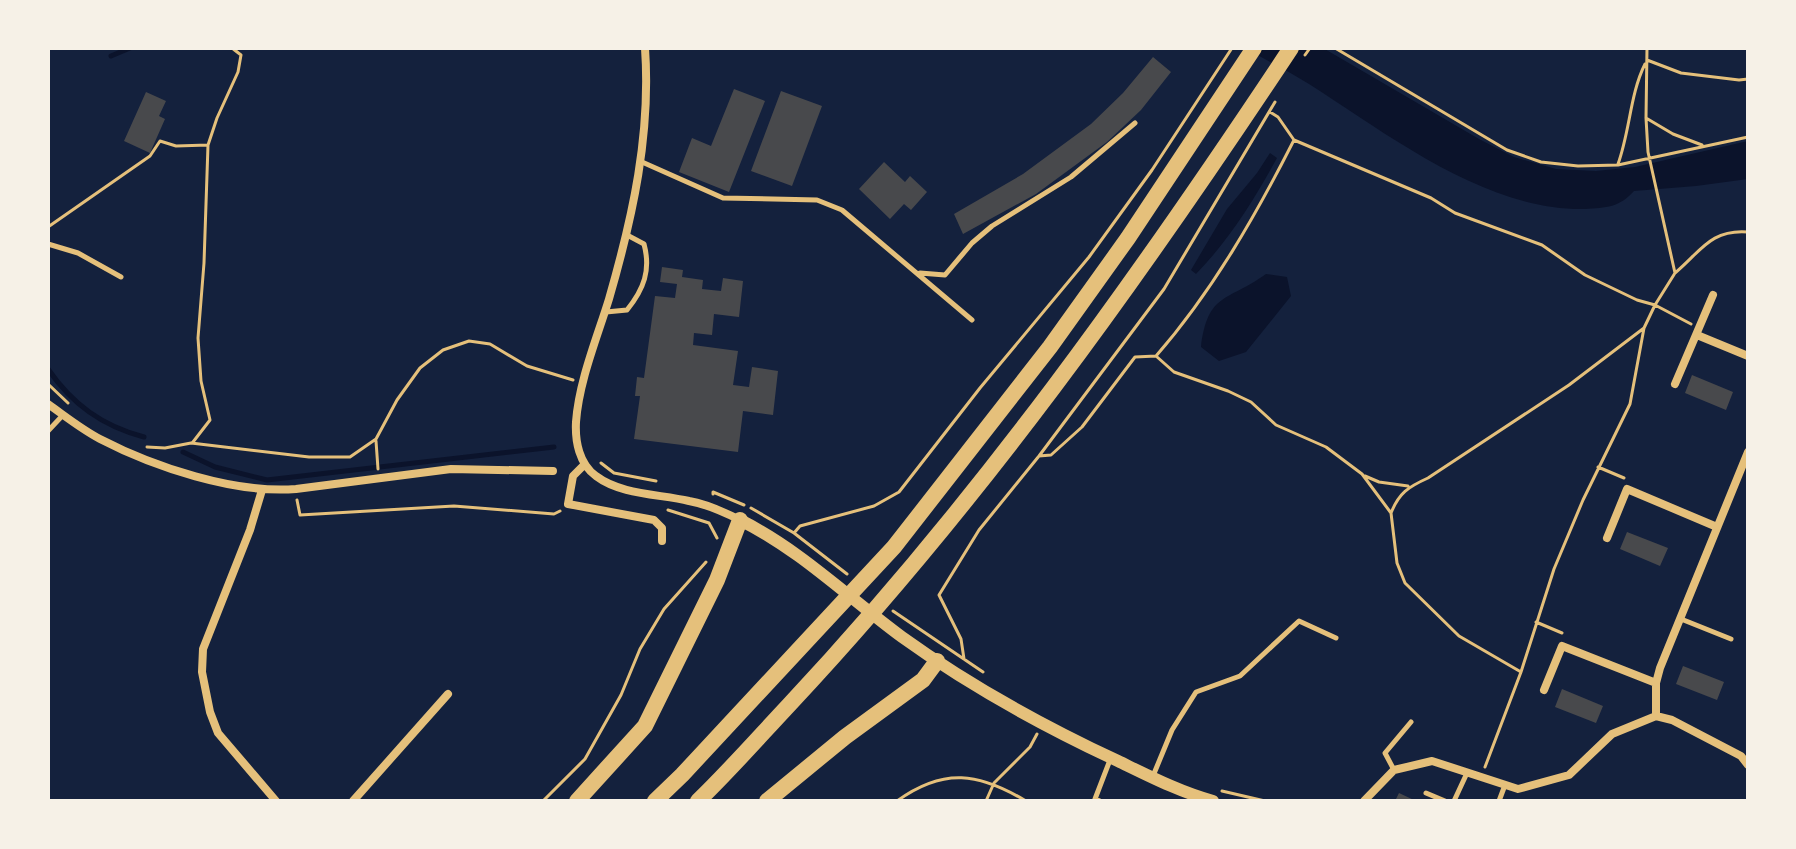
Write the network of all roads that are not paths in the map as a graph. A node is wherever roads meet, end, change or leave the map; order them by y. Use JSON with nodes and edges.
{"nodes":[{"id":1,"x":645,"y":48,"type":"edge"},
{"id":2,"x":1254,"y":48,"type":"edge"},
{"id":3,"x":1291,"y":48,"type":"edge"},
{"id":4,"x":1135,"y":123,"type":"dead end"},
{"id":5,"x":642,"y":162,"type":"junction"},
{"id":6,"x":627,"y":235,"type":"junction"},
{"id":7,"x":48,"y":244,"type":"edge"},
{"id":8,"x":919,"y":273,"type":"junction"},
{"id":9,"x":121,"y":277,"type":"dead end"},
{"id":10,"x":1713,"y":295,"type":"dead end"},
{"id":11,"x":605,"y":312,"type":"junction"},
{"id":12,"x":972,"y":320,"type":"dead end"},
{"id":13,"x":1697,"y":335,"type":"junction"},
{"id":14,"x":1748,"y":356,"type":"edge"},
{"id":15,"x":1675,"y":384,"type":"dead end"},
{"id":16,"x":48,"y":404,"type":"edge"},
{"id":17,"x":63,"y":415,"type":"junction"},
{"id":18,"x":48,"y":431,"type":"edge"},
{"id":19,"x":1748,"y":452,"type":"edge"},
{"id":20,"x":585,"y":464,"type":"junction"},
{"id":21,"x":553,"y":471,"type":"dead end"},
{"id":22,"x":262,"y":490,"type":"junction"},
{"id":23,"x":740,"y":520,"type":"junction"},
{"id":24,"x":1717,"y":527,"type":"junction"},
{"id":25,"x":1607,"y":538,"type":"dead end"},
{"id":26,"x":662,"y":541,"type":"dead end"},
{"id":27,"x":1680,"y":618,"type":"junction"},
{"id":28,"x":1336,"y":638,"type":"dead end"},
{"id":29,"x":1731,"y":639,"type":"dead end"},
{"id":30,"x":937,"y":661,"type":"junction"},
{"id":31,"x":1656,"y":683,"type":"junction"},
{"id":32,"x":1544,"y":690,"type":"dead end"},
{"id":33,"x":448,"y":694,"type":"dead end"},
{"id":34,"x":1656,"y":716,"type":"junction"},
{"id":35,"x":1411,"y":722,"type":"dead end"},
{"id":36,"x":1111,"y":758,"type":"junction"},
{"id":37,"x":1748,"y":765,"type":"edge"},
{"id":38,"x":1394,"y":770,"type":"junction"},
{"id":39,"x":1467,"y":773,"type":"junction"},
{"id":40,"x":1152,"y":777,"type":"junction"},
{"id":41,"x":1505,"y":785,"type":"junction"},
{"id":42,"x":1426,"y":793,"type":"dead end"},
{"id":43,"x":276,"y":801,"type":"edge"},
{"id":44,"x":353,"y":801,"type":"edge"},
{"id":45,"x":577,"y":801,"type":"edge"},
{"id":46,"x":655,"y":801,"type":"edge"},
{"id":47,"x":698,"y":801,"type":"edge"},
{"id":48,"x":767,"y":801,"type":"edge"},
{"id":49,"x":1100,"y":801,"type":"edge"},
{"id":50,"x":1213,"y":801,"type":"edge"},
{"id":51,"x":1364,"y":801,"type":"edge"},
{"id":52,"x":1445,"y":801,"type":"edge"},
{"id":53,"x":1454,"y":801,"type":"edge"},
{"id":54,"x":1499,"y":801,"type":"edge"}],
"edges":[{"from":1,"to":5,"type":"street"},
{"from":2,"to":46,"type":"highway"},
{"from":3,"to":47,"type":"highway"},
{"from":4,"to":8,"type":"lane"},
{"from":5,"to":6,"type":"street"},
{"from":5,"to":8,"type":"lane"},
{"from":6,"to":11,"type":"street"},
{"from":6,"to":11,"type":"lane"},
{"from":7,"to":9,"type":"lane"},
{"from":8,"to":12,"type":"lane"},
{"from":10,"to":13,"type":"street"},
{"from":11,"to":20,"type":"street"},
{"from":13,"to":14,"type":"street"},
{"from":13,"to":15,"type":"street"},
{"from":16,"to":17,"type":"street"},
{"from":17,"to":18,"type":"lane"},
{"from":17,"to":22,"type":"street"},
{"from":19,"to":24,"type":"street"},
{"from":20,"to":23,"type":"street"},
{"from":20,"to":26,"type":"street"},
{"from":21,"to":22,"type":"street"},
{"from":22,"to":43,"type":"street"},
{"from":23,"to":30,"type":"street"},
{"from":23,"to":45,"type":"highway"},
{"from":24,"to":25,"type":"street"},
{"from":24,"to":27,"type":"street"},
{"from":27,"to":29,"type":"lane"},
{"from":27,"to":31,"type":"street"},
{"from":28,"to":40,"type":"lane"},
{"from":30,"to":36,"type":"street"},
{"from":30,"to":48,"type":"highway"},
{"from":31,"to":32,"type":"street"},
{"from":31,"to":34,"type":"street"},
{"from":33,"to":44,"type":"street"},
{"from":34,"to":37,"type":"street"},
{"from":34,"to":41,"type":"street"},
{"from":35,"to":38,"type":"lane"},
{"from":36,"to":40,"type":"street"},
{"from":36,"to":49,"type":"lane"},
{"from":38,"to":39,"type":"street"},
{"from":38,"to":51,"type":"street"},
{"from":39,"to":41,"type":"street"},
{"from":39,"to":53,"type":"lane"},
{"from":40,"to":50,"type":"street"},
{"from":41,"to":54,"type":"lane"},
{"from":42,"to":52,"type":"lane"}]}
